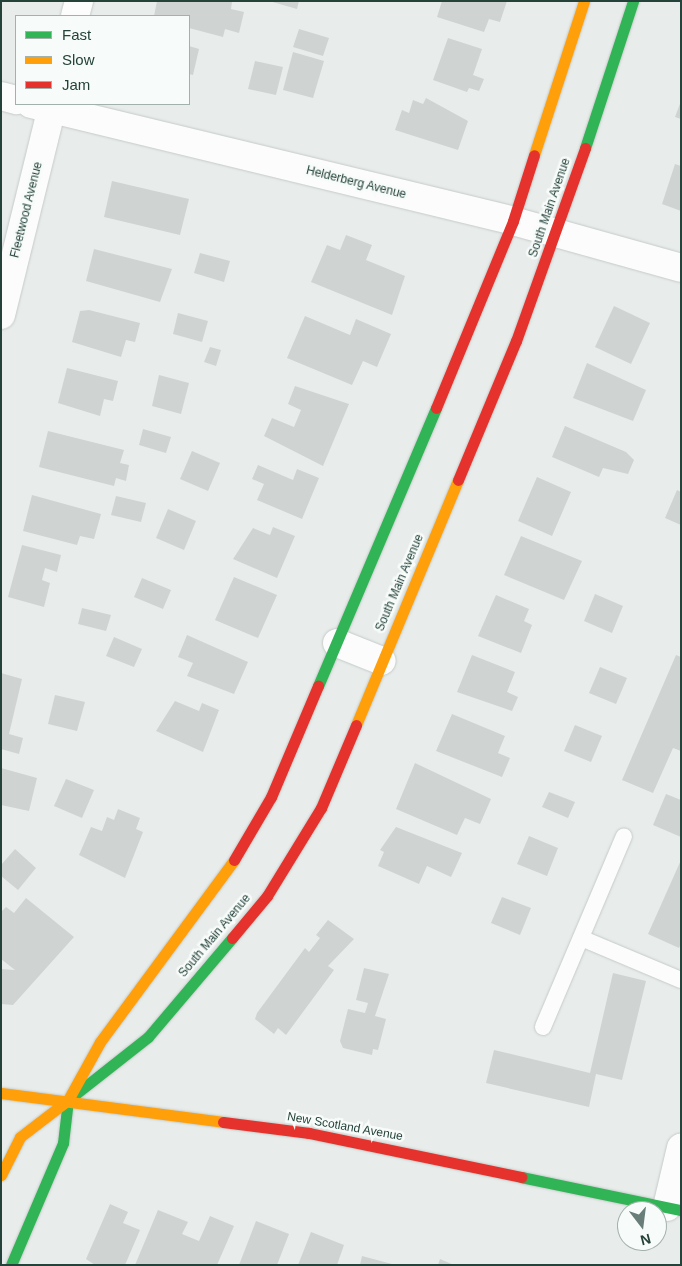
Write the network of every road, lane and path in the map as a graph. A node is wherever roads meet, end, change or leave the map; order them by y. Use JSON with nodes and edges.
{"nodes":[{"id":1,"x":79,"y":1,"type":"edge"},
{"id":2,"x":584,"y":1,"type":"edge"},
{"id":3,"x":633,"y":1,"type":"edge"},
{"id":4,"x":75,"y":15,"type":"edge"},
{"id":5,"x":1,"y":96,"type":"edge"},
{"id":6,"x":15,"y":100,"type":"edge"},
{"id":7,"x":45,"y":106,"type":"edge"},
{"id":8,"x":513,"y":222,"type":"junction"},
{"id":9,"x":557,"y":233,"type":"junction"},
{"id":10,"x":681,"y":268,"type":"edge"},
{"id":11,"x":1,"y":316,"type":"edge"},
{"id":12,"x":337,"y":643,"type":"junction"},
{"id":13,"x":382,"y":662,"type":"junction"},
{"id":14,"x":624,"y":836,"type":"dead end"},
{"id":15,"x":581,"y":938,"type":"junction"},
{"id":16,"x":681,"y":980,"type":"edge"},
{"id":17,"x":543,"y":1027,"type":"dead end"},
{"id":18,"x":1,"y":1093,"type":"edge"},
{"id":19,"x":68,"y":1100,"type":"junction"},
{"id":20,"x":681,"y":1148,"type":"edge"},
{"id":21,"x":1,"y":1175,"type":"edge"},
{"id":22,"x":674,"y":1208,"type":"edge"},
{"id":23,"x":11,"y":1265,"type":"edge"}],
"edges":[{"from":1,"to":4,"type":"street"},
{"from":2,"to":8,"type":"street","name":"South Main Avenue"},
{"from":3,"to":9,"type":"street","name":"South Main Avenue"},
{"from":5,"to":6,"type":"street"},
{"from":7,"to":8,"type":"street","name":"Helderberg Avenue"},
{"from":7,"to":11,"type":"street","name":"Fleetwood Avenue"},
{"from":8,"to":9,"type":"street","name":"Helderberg Avenue"},
{"from":8,"to":12,"type":"street","name":"South Main Avenue"},
{"from":9,"to":10,"type":"street","name":"Helderberg Avenue"},
{"from":9,"to":13,"type":"street","name":"South Main Avenue"},
{"from":12,"to":13,"type":"street"},
{"from":12,"to":19,"type":"street","name":"South Main Avenue"},
{"from":13,"to":19,"type":"street","name":"South Main Avenue"},
{"from":14,"to":15,"type":"lane"},
{"from":15,"to":16,"type":"lane"},
{"from":15,"to":17,"type":"lane"},
{"from":18,"to":19,"type":"street","name":"New Scotland Avenue"},
{"from":19,"to":21,"type":"street","name":"South Main Avenue"},
{"from":19,"to":22,"type":"street","name":"New Scotland Avenue"},
{"from":19,"to":23,"type":"street","name":"South Main Avenue"},
{"from":20,"to":22,"type":"street"}]}
